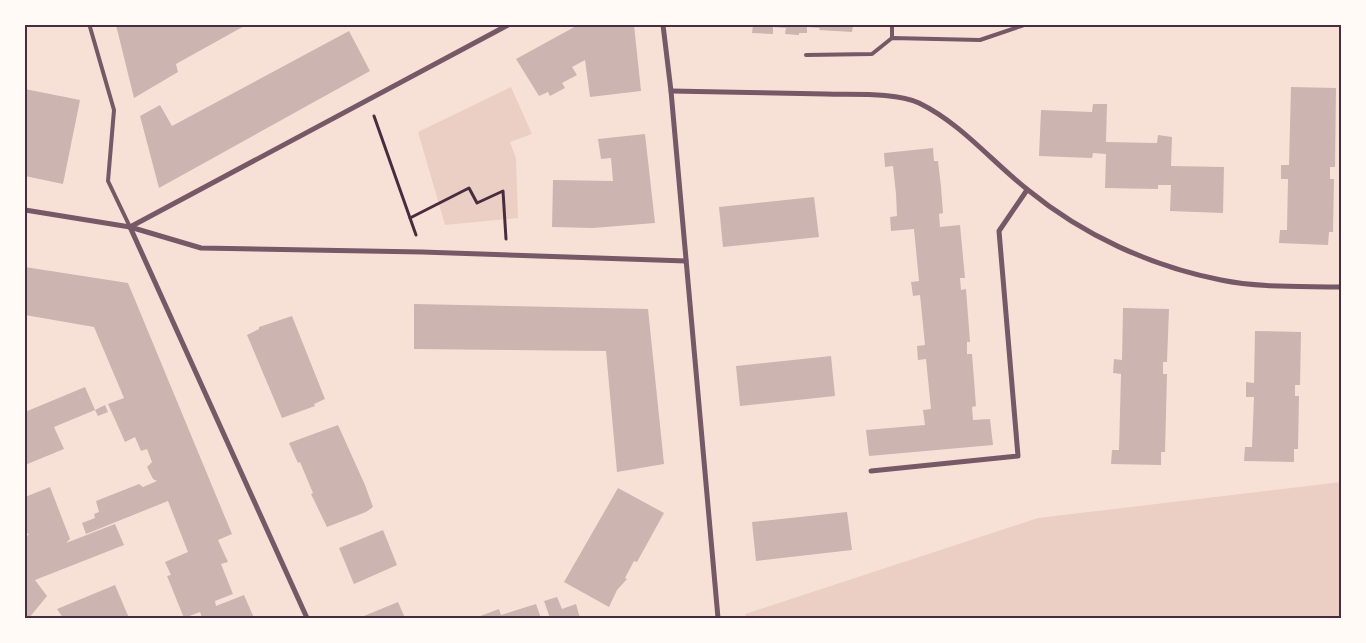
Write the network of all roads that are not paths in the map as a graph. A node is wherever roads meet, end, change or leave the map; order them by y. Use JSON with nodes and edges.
{"nodes":[{"id":1,"x":508,"y":25,"type":"edge"},
{"id":2,"x":662,"y":25,"type":"edge"},
{"id":3,"x":892,"y":25,"type":"edge"},
{"id":4,"x":1024,"y":25,"type":"edge"},
{"id":5,"x":90,"y":27,"type":"dead end"},
{"id":6,"x":892,"y":38,"type":"junction"},
{"id":7,"x":806,"y":55,"type":"dead end"},
{"id":8,"x":671,"y":91,"type":"junction"},
{"id":9,"x":1027,"y":190,"type":"junction"},
{"id":10,"x":25,"y":210,"type":"edge"},
{"id":11,"x":130,"y":227,"type":"junction"},
{"id":12,"x":686,"y":261,"type":"junction"},
{"id":13,"x":1341,"y":287,"type":"edge"},
{"id":14,"x":871,"y":471,"type":"dead end"},
{"id":15,"x":307,"y":618,"type":"edge"},
{"id":16,"x":718,"y":618,"type":"edge"}],
"edges":[{"from":1,"to":11,"type":"street"},
{"from":2,"to":8,"type":"street"},
{"from":3,"to":6,"type":"lane"},
{"from":4,"to":6,"type":"lane"},
{"from":5,"to":11,"type":"lane"},
{"from":6,"to":7,"type":"lane"},
{"from":8,"to":9,"type":"street"},
{"from":8,"to":12,"type":"street"},
{"from":9,"to":13,"type":"street"},
{"from":9,"to":14,"type":"street"},
{"from":10,"to":11,"type":"street"},
{"from":11,"to":12,"type":"street"},
{"from":11,"to":15,"type":"street"},
{"from":12,"to":16,"type":"street"}]}
